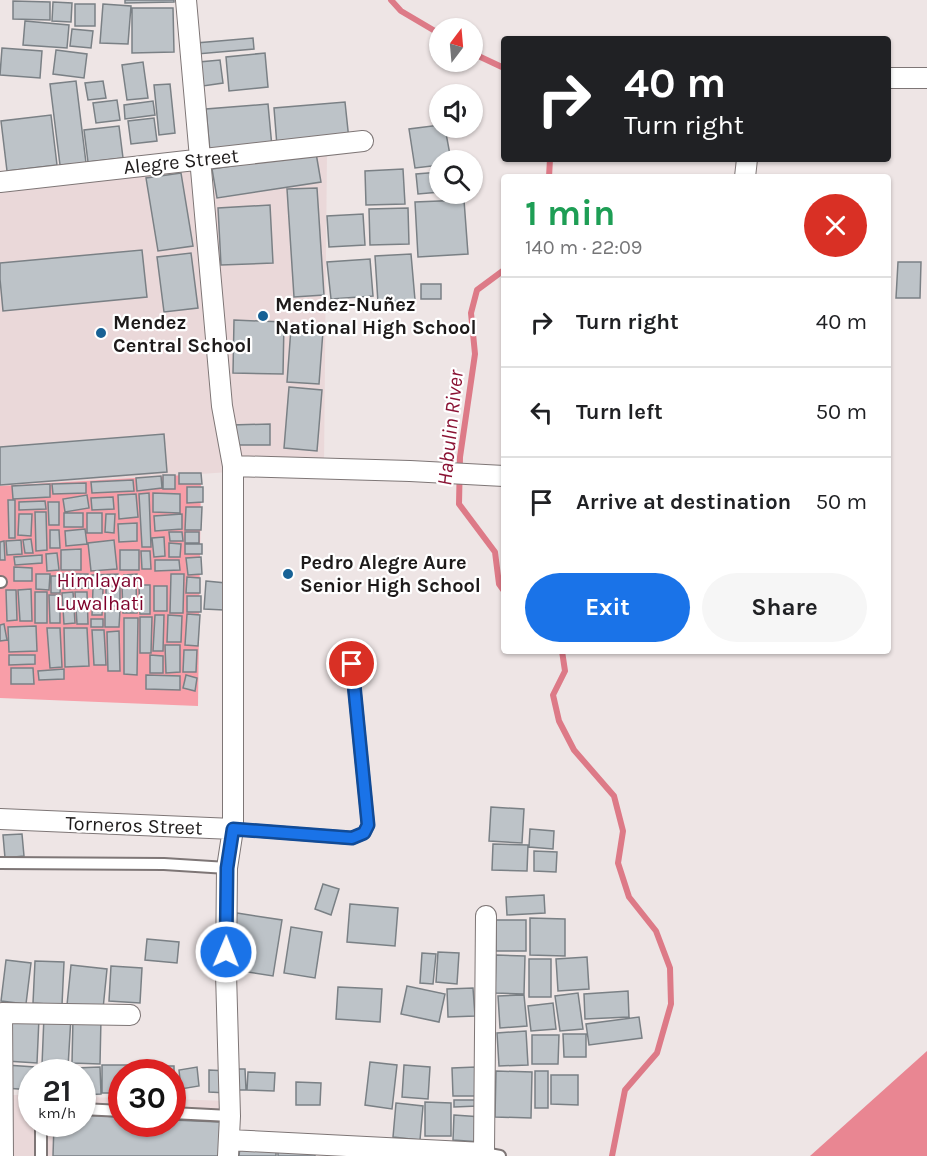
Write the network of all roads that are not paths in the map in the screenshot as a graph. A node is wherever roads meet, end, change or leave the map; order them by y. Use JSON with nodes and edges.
{"nodes":[{"id":1,"x":186,"y":0,"type":"edge"},
{"id":2,"x":891,"y":78,"type":"edge"},
{"id":3,"x":927,"y":78,"type":"edge"},
{"id":4,"x":363,"y":141,"type":"dead end"},
{"id":5,"x":200,"y":159,"type":"junction"},
{"id":6,"x":0,"y":182,"type":"edge"},
{"id":7,"x":233,"y":466,"type":"junction"},
{"id":8,"x":501,"y":476,"type":"edge"},
{"id":9,"x":352,"y":664,"type":"dead end"},
{"id":10,"x":0,"y":819,"type":"edge"},
{"id":11,"x":233,"y":829,"type":"junction"},
{"id":12,"x":0,"y":863,"type":"edge"},
{"id":13,"x":227,"y":868,"type":"junction"},
{"id":14,"x":486,"y":916,"type":"dead end"},
{"id":15,"x":130,"y":1015,"type":"dead end"},
{"id":16,"x":186,"y":1114,"type":"edge"},
{"id":17,"x":230,"y":1116,"type":"junction"},
{"id":18,"x":2,"y":1120,"type":"edge"},
{"id":19,"x":41,"y":1137,"type":"edge"},
{"id":20,"x":228,"y":1148,"type":"edge"},
{"id":21,"x":492,"y":1154,"type":"edge"},
{"id":22,"x":3,"y":1156,"type":"edge"},
{"id":23,"x":41,"y":1156,"type":"edge"}],
"edges":[{"from":1,"to":5,"type":"street"},
{"from":2,"to":3,"type":"street"},
{"from":4,"to":5,"type":"street","name":"Alegre Street"},
{"from":5,"to":6,"type":"street","name":"Alegre Street"},
{"from":5,"to":7,"type":"street"},
{"from":7,"to":8,"type":"street"},
{"from":7,"to":11,"type":"street"},
{"from":9,"to":11,"type":"lane"},
{"from":10,"to":11,"type":"street","name":"Torneros Street"},
{"from":11,"to":13,"type":"street","name":"Torneros Street"},
{"from":12,"to":13,"type":"lane"},
{"from":13,"to":17,"type":"street","name":"Torneros Street"},
{"from":14,"to":21,"type":"street"},
{"from":15,"to":18,"type":"street"},
{"from":16,"to":17,"type":"lane"},
{"from":17,"to":20,"type":"street","name":"Torneros Street"},
{"from":18,"to":22,"type":"street"},
{"from":19,"to":23,"type":"lane"},
{"from":20,"to":21,"type":"street"}]}
